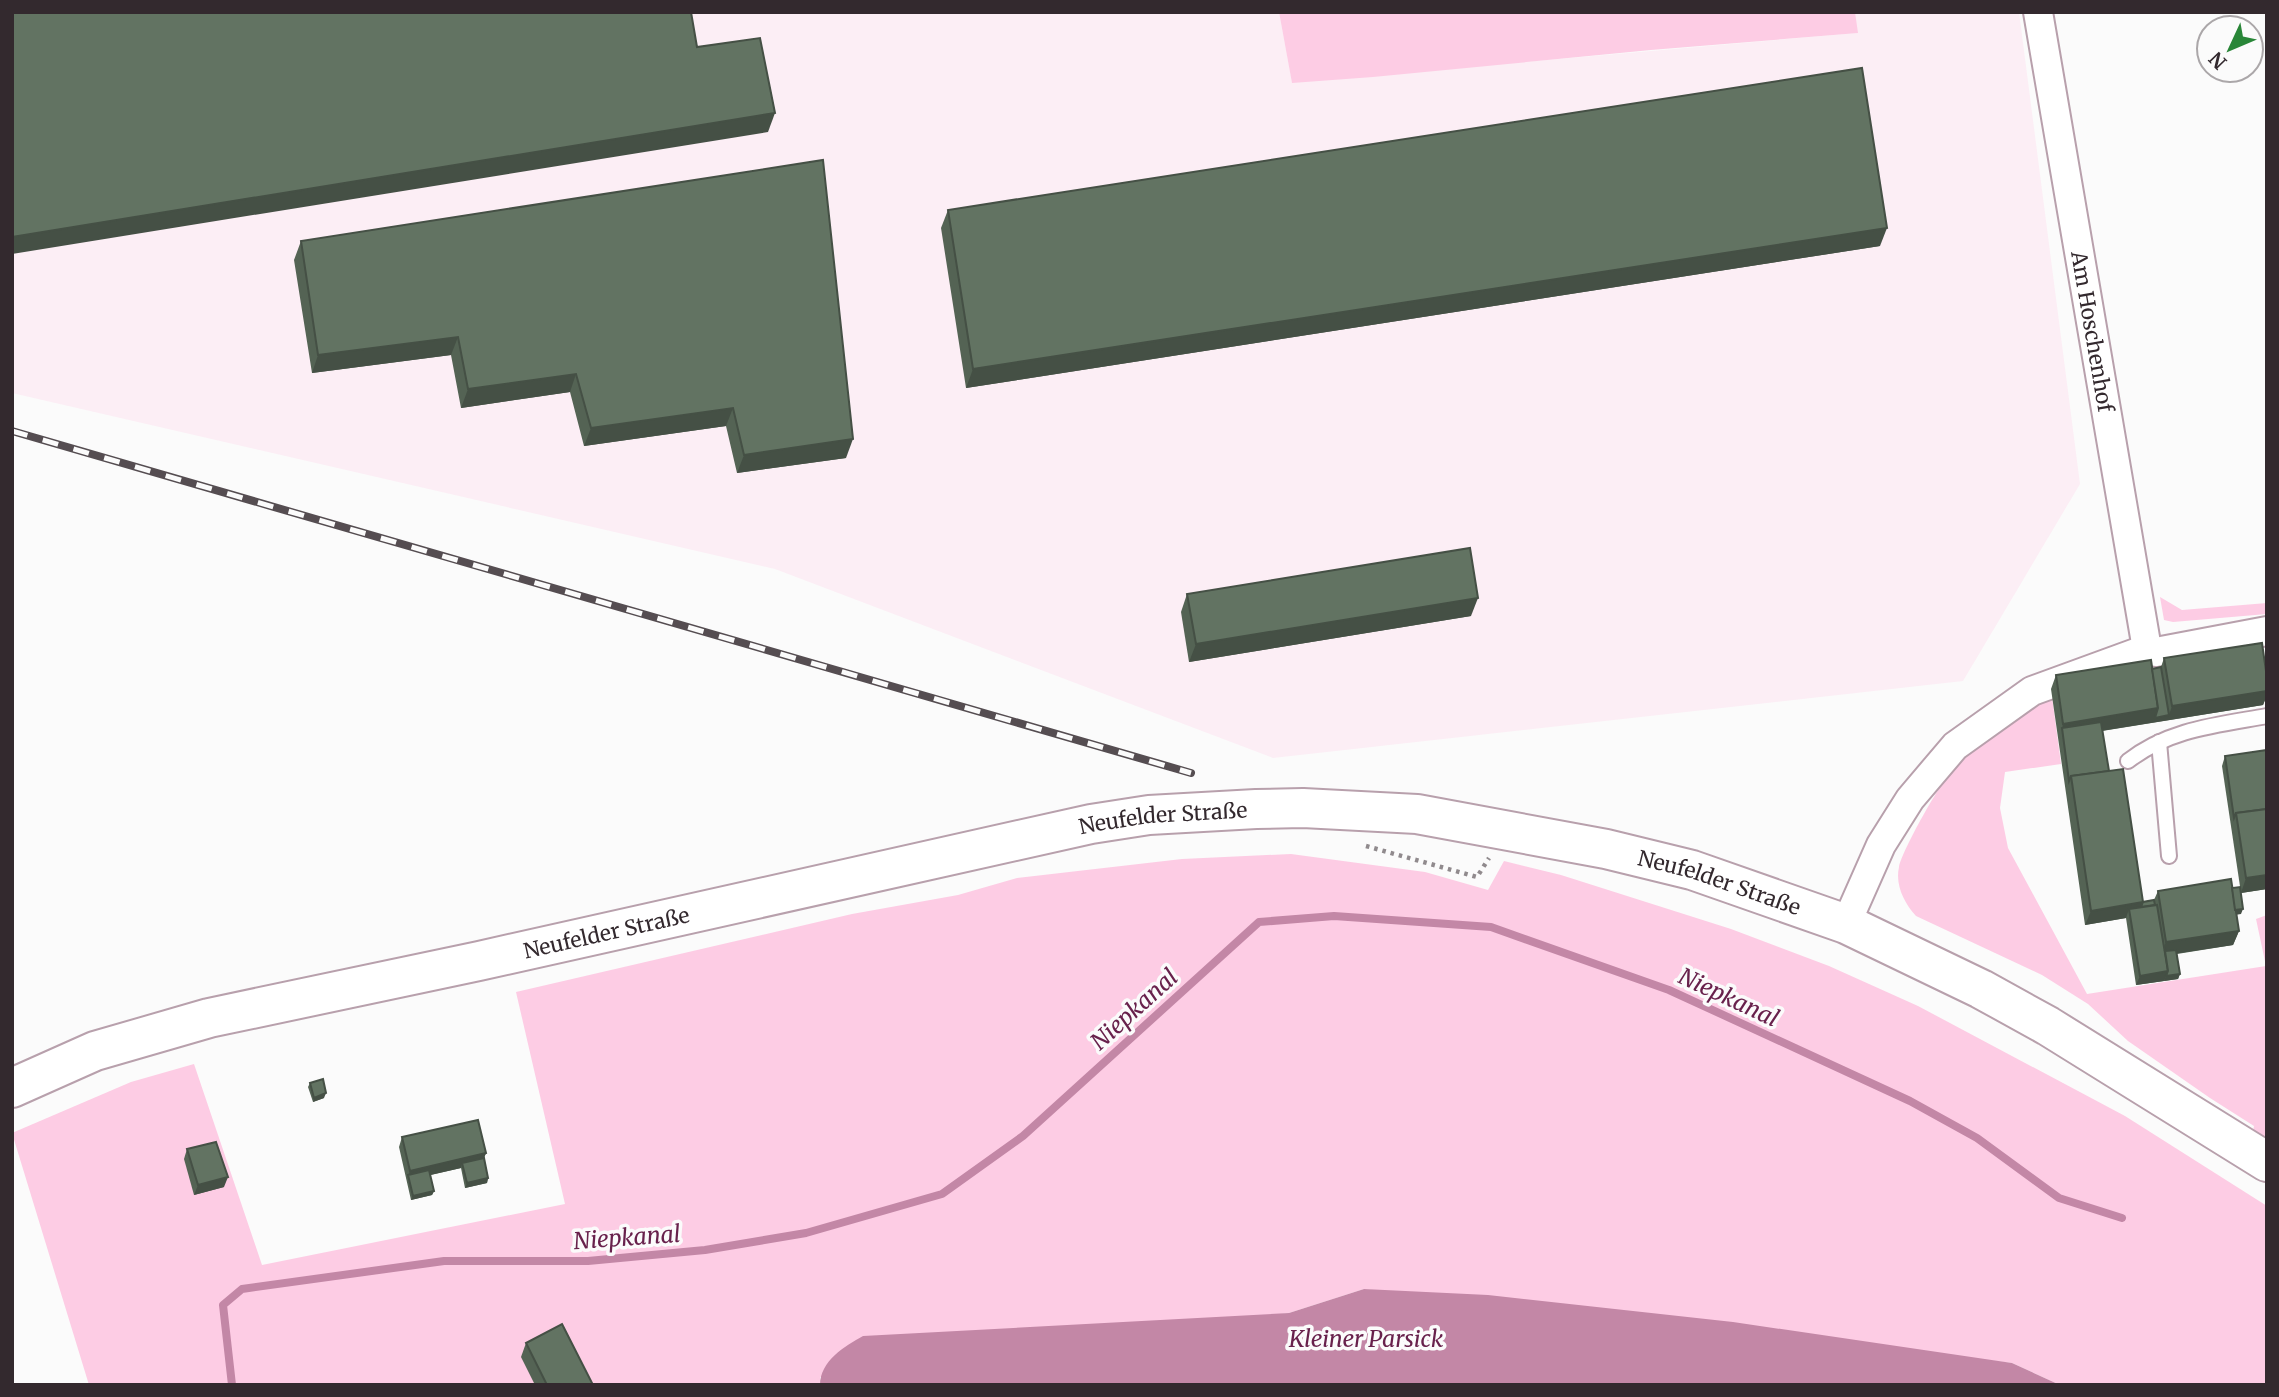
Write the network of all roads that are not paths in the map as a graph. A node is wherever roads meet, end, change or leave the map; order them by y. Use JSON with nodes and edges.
{"nodes":[{"id":1,"x":2038,"y":12,"type":"edge"},
{"id":2,"x":2267,"y":631,"type":"edge"},
{"id":3,"x":2147,"y":649,"type":"junction"},
{"id":4,"x":2267,"y":716,"type":"edge"},
{"id":5,"x":2159,"y":742,"type":"junction"},
{"id":6,"x":2128,"y":761,"type":"dead end"},
{"id":7,"x":2169,"y":856,"type":"dead end"},
{"id":8,"x":1846,"y":924,"type":"junction"},
{"id":9,"x":12,"y":1088,"type":"edge"},
{"id":10,"x":2267,"y":1162,"type":"edge"}],
"edges":[{"from":1,"to":3,"type":"street","name":"Am Hoschenhof"},
{"from":2,"to":3,"type":"street"},
{"from":3,"to":8,"type":"street"},
{"from":4,"to":5,"type":"lane"},
{"from":5,"to":6,"type":"lane"},
{"from":5,"to":7,"type":"lane"},
{"from":8,"to":9,"type":"main road","name":"Neufelder Straße"},
{"from":8,"to":10,"type":"main road","name":"Neufelder Straße"}]}
